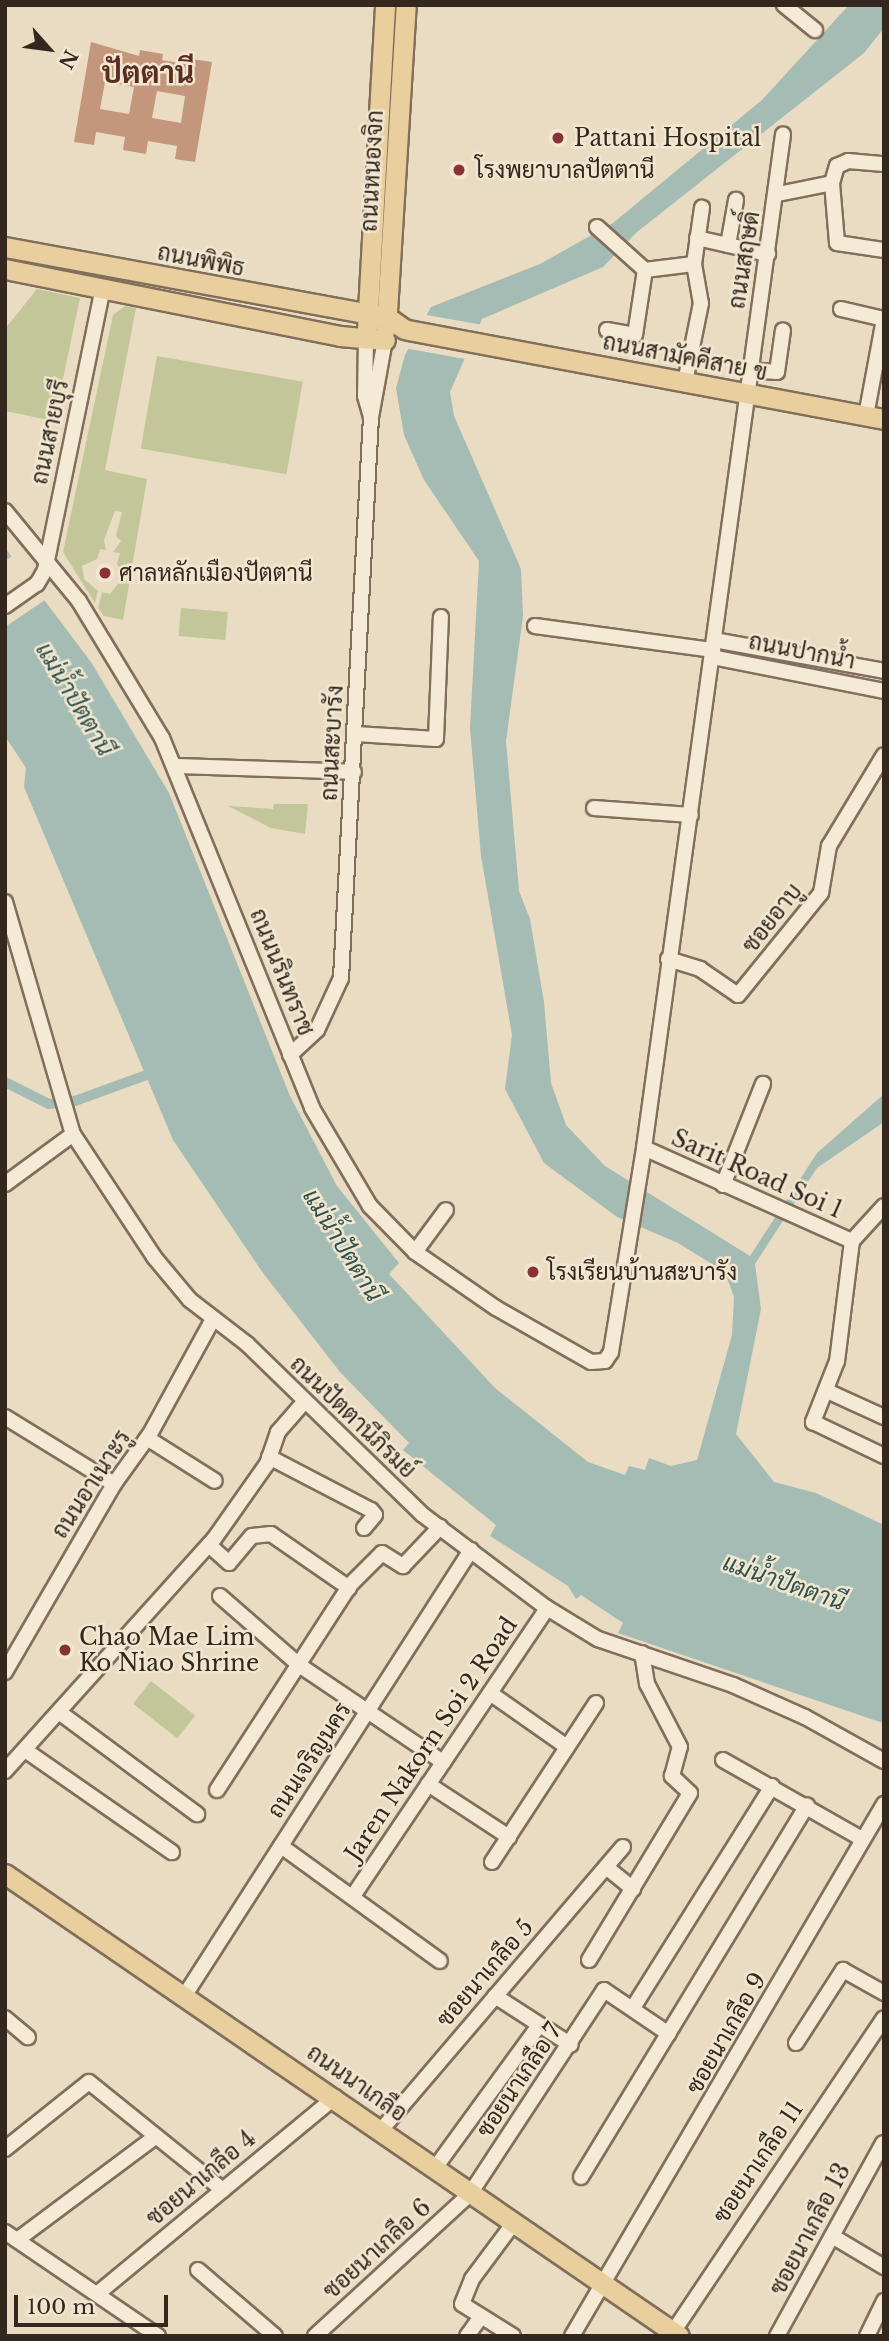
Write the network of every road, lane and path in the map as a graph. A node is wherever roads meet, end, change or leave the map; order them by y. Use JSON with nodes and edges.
{"nodes":[{"id":1,"x":385,"y":5,"type":"edge"},
{"id":2,"x":406,"y":5,"type":"edge"},
{"id":3,"x":784,"y":5,"type":"edge"},
{"id":4,"x":815,"y":30,"type":"dead end"},
{"id":5,"x":383,"y":40,"type":"junction"},
{"id":6,"x":404,"y":42,"type":"junction"},
{"id":7,"x":783,"y":134,"type":"dead end"},
{"id":8,"x":884,"y":164,"type":"edge"},
{"id":9,"x":832,"y":183,"type":"junction"},
{"id":10,"x":778,"y":194,"type":"junction"},
{"id":11,"x":736,"y":200,"type":"dead end"},
{"id":12,"x":702,"y":208,"type":"dead end"},
{"id":13,"x":597,"y":227,"type":"dead end"},
{"id":14,"x":697,"y":238,"type":"junction"},
{"id":15,"x":728,"y":245,"type":"junction"},
{"id":16,"x":5,"y":247,"type":"edge"},
{"id":17,"x":884,"y":250,"type":"edge"},
{"id":18,"x":39,"y":254,"type":"junction"},
{"id":19,"x":768,"y":254,"type":"junction"},
{"id":20,"x":694,"y":264,"type":"junction"},
{"id":21,"x":5,"y":269,"type":"edge"},
{"id":22,"x":118,"y":269,"type":"junction"},
{"id":23,"x":645,"y":270,"type":"junction"},
{"id":24,"x":35,"y":274,"type":"junction"},
{"id":25,"x":196,"y":285,"type":"junction"},
{"id":26,"x":109,"y":288,"type":"junction"},
{"id":27,"x":192,"y":306,"type":"junction"},
{"id":28,"x":841,"y":309,"type":"dead end"},
{"id":29,"x":377,"y":316,"type":"junction"},
{"id":30,"x":884,"y":319,"type":"edge"},
{"id":31,"x":406,"y":330,"type":"junction"},
{"id":32,"x":607,"y":330,"type":"dead end"},
{"id":33,"x":783,"y":330,"type":"dead end"},
{"id":34,"x":376,"y":339,"type":"junction"},
{"id":35,"x":748,"y":370,"type":"junction"},
{"id":36,"x":685,"y":382,"type":"junction"},
{"id":37,"x":747,"y":394,"type":"junction"},
{"id":38,"x":875,"y":418,"type":"edge"},
{"id":39,"x":5,"y":511,"type":"edge"},
{"id":40,"x":48,"y":560,"type":"junction"},
{"id":41,"x":5,"y":606,"type":"edge"},
{"id":42,"x":441,"y":617,"type":"dead end"},
{"id":43,"x":535,"y":625,"type":"dead end"},
{"id":44,"x":713,"y":649,"type":"junction"},
{"id":45,"x":884,"y":671,"type":"edge"},
{"id":46,"x":884,"y":691,"type":"edge"},
{"id":47,"x":356,"y":734,"type":"junction"},
{"id":48,"x":884,"y":755,"type":"edge"},
{"id":49,"x":177,"y":766,"type":"junction"},
{"id":50,"x":354,"y":772,"type":"junction"},
{"id":51,"x":594,"y":808,"type":"dead end"},
{"id":52,"x":691,"y":815,"type":"junction"},
{"id":53,"x":5,"y":902,"type":"edge"},
{"id":54,"x":9,"y":924,"type":"edge"},
{"id":55,"x":668,"y":959,"type":"junction"},
{"id":56,"x":290,"y":1055,"type":"junction"},
{"id":57,"x":763,"y":1084,"type":"dead end"},
{"id":58,"x":73,"y":1133,"type":"junction"},
{"id":59,"x":644,"y":1148,"type":"junction"},
{"id":60,"x":5,"y":1184,"type":"edge"},
{"id":61,"x":723,"y":1185,"type":"junction"},
{"id":62,"x":884,"y":1206,"type":"edge"},
{"id":63,"x":446,"y":1210,"type":"dead end"},
{"id":64,"x":852,"y":1241,"type":"junction"},
{"id":65,"x":415,"y":1252,"type":"junction"},
{"id":66,"x":212,"y":1319,"type":"junction"},
{"id":67,"x":605,"y":1361,"type":"joint"},
{"id":68,"x":827,"y":1391,"type":"junction"},
{"id":69,"x":303,"y":1403,"type":"junction"},
{"id":70,"x":5,"y":1416,"type":"edge"},
{"id":71,"x":884,"y":1418,"type":"edge"},
{"id":72,"x":147,"y":1438,"type":"junction"},
{"id":73,"x":884,"y":1456,"type":"edge"},
{"id":74,"x":269,"y":1457,"type":"junction"},
{"id":75,"x":215,"y":1481,"type":"dead end"},
{"id":76,"x":114,"y":1484,"type":"junction"},
{"id":77,"x":440,"y":1527,"type":"junction"},
{"id":78,"x":364,"y":1528,"type":"dead end"},
{"id":79,"x":209,"y":1545,"type":"junction"},
{"id":80,"x":471,"y":1550,"type":"junction"},
{"id":81,"x":349,"y":1588,"type":"junction"},
{"id":82,"x":220,"y":1596,"type":"dead end"},
{"id":83,"x":547,"y":1608,"type":"junction"},
{"id":84,"x":642,"y":1654,"type":"junction"},
{"id":85,"x":299,"y":1665,"type":"junction"},
{"id":86,"x":5,"y":1672,"type":"edge"},
{"id":87,"x":490,"y":1693,"type":"junction"},
{"id":88,"x":596,"y":1703,"type":"dead end"},
{"id":89,"x":369,"y":1710,"type":"junction"},
{"id":90,"x":59,"y":1712,"type":"junction"},
{"id":91,"x":567,"y":1747,"type":"junction"},
{"id":92,"x":25,"y":1750,"type":"junction"},
{"id":93,"x":723,"y":1760,"type":"dead end"},
{"id":94,"x":884,"y":1761,"type":"edge"},
{"id":95,"x":443,"y":1762,"type":"junction"},
{"id":96,"x":5,"y":1771,"type":"edge"},
{"id":97,"x":428,"y":1784,"type":"junction"},
{"id":98,"x":772,"y":1786,"type":"junction"},
{"id":99,"x":216,"y":1790,"type":"dead end"},
{"id":100,"x":884,"y":1804,"type":"edge"},
{"id":101,"x":807,"y":1805,"type":"junction"},
{"id":102,"x":197,"y":1814,"type":"dead end"},
{"id":103,"x":509,"y":1837,"type":"junction"},
{"id":104,"x":862,"y":1839,"type":"junction"},
{"id":105,"x":281,"y":1846,"type":"junction"},
{"id":106,"x":623,"y":1847,"type":"dead end"},
{"id":107,"x":172,"y":1852,"type":"dead end"},
{"id":108,"x":492,"y":1862,"type":"dead end"},
{"id":109,"x":606,"y":1867,"type":"junction"},
{"id":110,"x":5,"y":1874,"type":"edge"},
{"id":111,"x":633,"y":1889,"type":"junction"},
{"id":112,"x":353,"y":1896,"type":"junction"},
{"id":113,"x":589,"y":1959,"type":"dead end"},
{"id":114,"x":440,"y":1961,"type":"dead end"},
{"id":115,"x":884,"y":1993,"type":"edge"},
{"id":116,"x":185,"y":1995,"type":"junction"},
{"id":117,"x":495,"y":1996,"type":"junction"},
{"id":118,"x":636,"y":2003,"type":"dead end"},
{"id":119,"x":5,"y":2018,"type":"edge"},
{"id":120,"x":884,"y":2018,"type":"edge"},
{"id":121,"x":538,"y":2027,"type":"junction"},
{"id":122,"x":669,"y":2034,"type":"junction"},
{"id":123,"x":28,"y":2037,"type":"dead end"},
{"id":124,"x":796,"y":2043,"type":"dead end"},
{"id":125,"x":571,"y":2045,"type":"junction"},
{"id":126,"x":335,"y":2097,"type":"junction"},
{"id":127,"x":382,"y":2129,"type":"junction"},
{"id":128,"x":155,"y":2137,"type":"junction"},
{"id":129,"x":883,"y":2143,"type":"edge"},
{"id":130,"x":5,"y":2149,"type":"edge"},
{"id":131,"x":435,"y":2168,"type":"junction"},
{"id":132,"x":581,"y":2177,"type":"dead end"},
{"id":133,"x":223,"y":2190,"type":"junction"},
{"id":134,"x":470,"y":2194,"type":"junction"},
{"id":135,"x":513,"y":2224,"type":"junction"},
{"id":136,"x":11,"y":2236,"type":"edge"},
{"id":137,"x":832,"y":2236,"type":"junction"},
{"id":138,"x":884,"y":2267,"type":"edge"},
{"id":139,"x":198,"y":2270,"type":"dead end"},
{"id":140,"x":604,"y":2283,"type":"junction"},
{"id":141,"x":97,"y":2294,"type":"junction"},
{"id":142,"x":884,"y":2301,"type":"edge"},
{"id":143,"x":480,"y":2318,"type":"junction"},
{"id":144,"x":676,"y":2334,"type":"edge"},
{"id":145,"x":158,"y":2336,"type":"edge"},
{"id":146,"x":275,"y":2336,"type":"edge"},
{"id":147,"x":315,"y":2336,"type":"edge"},
{"id":148,"x":467,"y":2336,"type":"edge"},
{"id":149,"x":513,"y":2336,"type":"edge"},
{"id":150,"x":572,"y":2336,"type":"edge"},
{"id":151,"x":777,"y":2336,"type":"edge"},
{"id":152,"x":867,"y":2336,"type":"edge"}],
"edges":[{"from":1,"to":5,"type":"main road","name":"ถนนหนองจิก"},
{"from":2,"to":6,"type":"main road","name":"ถนนหนองจิก"},
{"from":3,"to":4,"type":"street"},
{"from":5,"to":6,"type":"main road"},
{"from":5,"to":29,"type":"main road","name":"ถนนหนองจิก"},
{"from":6,"to":29,"type":"main road","name":"ถนนหนองจิก"},
{"from":7,"to":10,"type":"street","name":"ถนนสฤษดิ์"},
{"from":8,"to":9,"type":"street"},
{"from":9,"to":10,"type":"street"},
{"from":9,"to":17,"type":"street"},
{"from":10,"to":19,"type":"street","name":"ถนนสฤษดิ์"},
{"from":11,"to":15,"type":"street"},
{"from":12,"to":14,"type":"street"},
{"from":13,"to":23,"type":"street"},
{"from":14,"to":15,"type":"street"},
{"from":14,"to":20,"type":"street"},
{"from":15,"to":19,"type":"street"},
{"from":16,"to":18,"type":"main road","name":"ถนนพิพิธ"},
{"from":18,"to":22,"type":"main road","name":"ถนนพิพิธ"},
{"from":18,"to":24,"type":"main road"},
{"from":19,"to":35,"type":"street","name":"ถนนสฤษดิ์"},
{"from":20,"to":23,"type":"street"},
{"from":20,"to":36,"type":"street"},
{"from":21,"to":24,"type":"main road","name":"ถนนพิพิธ"},
{"from":22,"to":25,"type":"main road","name":"ถนนพิพิธ"},
{"from":22,"to":26,"type":"main road"},
{"from":23,"to":32,"type":"street"},
{"from":24,"to":26,"type":"main road","name":"ถนนพิพิธ"},
{"from":25,"to":27,"type":"main road"},
{"from":25,"to":29,"type":"main road","name":"ถนนพิพิธ"},
{"from":26,"to":27,"type":"main road","name":"ถนนพิพิธ"},
{"from":26,"to":40,"type":"street","name":"ถนนสายบุรี"},
{"from":27,"to":34,"type":"main road","name":"ถนนพิพิธ"},
{"from":28,"to":30,"type":"street"},
{"from":29,"to":31,"type":"main road"},
{"from":29,"to":34,"type":"main road","name":"ถนนหนองจิก"},
{"from":30,"to":38,"type":"street"},
{"from":31,"to":34,"type":"main road"},
{"from":31,"to":36,"type":"main road","name":"ถนนสามัคคีสาย ข"},
{"from":33,"to":35,"type":"street"},
{"from":34,"to":47,"type":"street","name":"ถนนสะบารัง"},
{"from":35,"to":37,"type":"street","name":"ถนนสฤษดิ์"},
{"from":36,"to":37,"type":"main road","name":"ถนนสามัคคีสาย ข"},
{"from":37,"to":38,"type":"main road","name":"ถนนสามัคคีสาย ข"},
{"from":37,"to":44,"type":"street","name":"ถนนสฤษดิ์"},
{"from":39,"to":40,"type":"street","name":"ถนนนรินทราช"},
{"from":40,"to":41,"type":"street","name":"ถนนสายบุรี"},
{"from":40,"to":49,"type":"street","name":"ถนนนรินทราช"},
{"from":42,"to":47,"type":"street"},
{"from":43,"to":44,"type":"street"},
{"from":44,"to":45,"type":"street","name":"ถนนปากน้ำ"},
{"from":44,"to":46,"type":"street","name":"ถนนปากน้ำ"},
{"from":44,"to":52,"type":"street","name":"ถนนสฤษดิ์"},
{"from":47,"to":50,"type":"street","name":"ถนนสะบารัง"},
{"from":48,"to":55,"type":"street","name":"ซอยอาบู"},
{"from":49,"to":50,"type":"street"},
{"from":49,"to":56,"type":"street","name":"ถนนนรินทราช"},
{"from":50,"to":56,"type":"street","name":"ถนนสะบารัง"},
{"from":51,"to":52,"type":"street"},
{"from":52,"to":55,"type":"street","name":"ถนนสฤษดิ์"},
{"from":53,"to":54,"type":"street","name":"ถนนปัตตานีภิรมย์"},
{"from":54,"to":58,"type":"street","name":"ถนนปัตตานีภิรมย์"},
{"from":55,"to":59,"type":"street","name":"ถนนสฤษดิ์"},
{"from":56,"to":65,"type":"street","name":"ถนนนรินทราช"},
{"from":57,"to":61,"type":"street"},
{"from":58,"to":60,"type":"street"},
{"from":58,"to":66,"type":"street","name":"ถนนปัตตานีภิรมย์"},
{"from":59,"to":61,"type":"street","name":"Sarit Road Soi 1"},
{"from":59,"to":67,"type":"street","name":"ถนนสฤษดิ์"},
{"from":61,"to":64,"type":"street","name":"Sarit Road Soi 1"},
{"from":62,"to":64,"type":"street"},
{"from":63,"to":65,"type":"street"},
{"from":64,"to":68,"type":"street"},
{"from":65,"to":67,"type":"street","name":"ถนนนรินทราช"},
{"from":66,"to":69,"type":"street","name":"ถนนปัตตานีภิรมย์"},
{"from":66,"to":72,"type":"street","name":"ถนนอาเนาะรู"},
{"from":68,"to":71,"type":"street"},
{"from":68,"to":73,"type":"street"},
{"from":69,"to":74,"type":"street"},
{"from":69,"to":77,"type":"street","name":"ถนนปัตตานีภิรมย์"},
{"from":70,"to":76,"type":"street"},
{"from":72,"to":75,"type":"street"},
{"from":72,"to":76,"type":"street","name":"ถนนอาเนาะรู"},
{"from":74,"to":78,"type":"street"},
{"from":74,"to":79,"type":"street"},
{"from":76,"to":86,"type":"street","name":"ถนนอาเนาะรู"},
{"from":77,"to":80,"type":"street","name":"ถนนปัตตานีภิรมย์"},
{"from":77,"to":81,"type":"street"},
{"from":79,"to":81,"type":"street"},
{"from":79,"to":90,"type":"street"},
{"from":80,"to":83,"type":"street","name":"ถนนปัตตานีภิรมย์"},
{"from":80,"to":89,"type":"street","name":"ถนนเจริญนคร"},
{"from":81,"to":85,"type":"street"},
{"from":82,"to":85,"type":"street"},
{"from":83,"to":84,"type":"street","name":"ถนนปัตตานีภิรมย์"},
{"from":83,"to":87,"type":"street","name":"Jaren Nakorn Soi 2 Road"},
{"from":84,"to":94,"type":"street","name":"ถนนปัตตานีภิรมย์"},
{"from":84,"to":111,"type":"street"},
{"from":85,"to":89,"type":"street"},
{"from":85,"to":99,"type":"street"},
{"from":87,"to":91,"type":"street"},
{"from":87,"to":95,"type":"street","name":"Jaren Nakorn Soi 2 Road"},
{"from":88,"to":91,"type":"street"},
{"from":89,"to":95,"type":"street"},
{"from":89,"to":105,"type":"street","name":"ถนนเจริญนคร"},
{"from":90,"to":92,"type":"street"},
{"from":90,"to":102,"type":"street"},
{"from":91,"to":103,"type":"street"},
{"from":92,"to":96,"type":"street"},
{"from":92,"to":107,"type":"street"},
{"from":93,"to":98,"type":"street"},
{"from":95,"to":97,"type":"street","name":"Jaren Nakorn Soi 2 Road"},
{"from":97,"to":103,"type":"street"},
{"from":97,"to":112,"type":"street","name":"Jaren Nakorn Soi 2 Road"},
{"from":98,"to":101,"type":"street"},
{"from":98,"to":118,"type":"street"},
{"from":100,"to":104,"type":"street","name":"ซอยนาเกลือ 9"},
{"from":101,"to":104,"type":"street"},
{"from":101,"to":122,"type":"street"},
{"from":103,"to":108,"type":"street"},
{"from":104,"to":140,"type":"street","name":"ซอยนาเกลือ 9"},
{"from":105,"to":112,"type":"street"},
{"from":105,"to":116,"type":"street","name":"ถนนเจริญนคร"},
{"from":106,"to":109,"type":"street","name":"ซอยนาเกลือ 5"},
{"from":109,"to":111,"type":"street"},
{"from":109,"to":117,"type":"street","name":"ซอยนาเกลือ 5"},
{"from":110,"to":116,"type":"main road","name":"ถนนนาเกลือ"},
{"from":111,"to":113,"type":"street"},
{"from":112,"to":114,"type":"street"},
{"from":115,"to":124,"type":"street"},
{"from":116,"to":126,"type":"main road","name":"ถนนนาเกลือ"},
{"from":117,"to":121,"type":"street"},
{"from":117,"to":127,"type":"street","name":"ซอยนาเกลือ 5"},
{"from":119,"to":123,"type":"street"},
{"from":120,"to":144,"type":"street","name":"ซอยนาเกลือ 11"},
{"from":121,"to":125,"type":"street"},
{"from":121,"to":131,"type":"street"},
{"from":122,"to":125,"type":"street","name":"ซอยนาเกลือ 7"},
{"from":122,"to":132,"type":"street"},
{"from":125,"to":134,"type":"street","name":"ซอยนาเกลือ 7"},
{"from":126,"to":127,"type":"main road","name":"ถนนนาเกลือ"},
{"from":126,"to":133,"type":"street","name":"ซอยนาเกลือ 4"},
{"from":127,"to":131,"type":"main road","name":"ถนนนาเกลือ"},
{"from":128,"to":130,"type":"street"},
{"from":128,"to":133,"type":"street"},
{"from":128,"to":136,"type":"street"},
{"from":129,"to":137,"type":"street","name":"ซอยนาเกลือ 13"},
{"from":131,"to":134,"type":"main road","name":"ถนนนาเกลือ"},
{"from":133,"to":141,"type":"street","name":"ซอยนาเกลือ 4"},
{"from":134,"to":135,"type":"main road","name":"ถนนนาเกลือ"},
{"from":134,"to":147,"type":"street","name":"ซอยนาเกลือ 6"},
{"from":135,"to":140,"type":"main road","name":"ถนนนาเกลือ"},
{"from":135,"to":143,"type":"street"},
{"from":136,"to":141,"type":"street"},
{"from":137,"to":138,"type":"street"},
{"from":137,"to":151,"type":"street","name":"ซอยนาเกลือ 13"},
{"from":139,"to":146,"type":"street"},
{"from":140,"to":144,"type":"main road","name":"ถนนนาเกลือ"},
{"from":140,"to":150,"type":"street","name":"ซอยนาเกลือ 9"},
{"from":141,"to":145,"type":"street"},
{"from":142,"to":152,"type":"street"},
{"from":143,"to":148,"type":"street"},
{"from":143,"to":149,"type":"street"}]}
